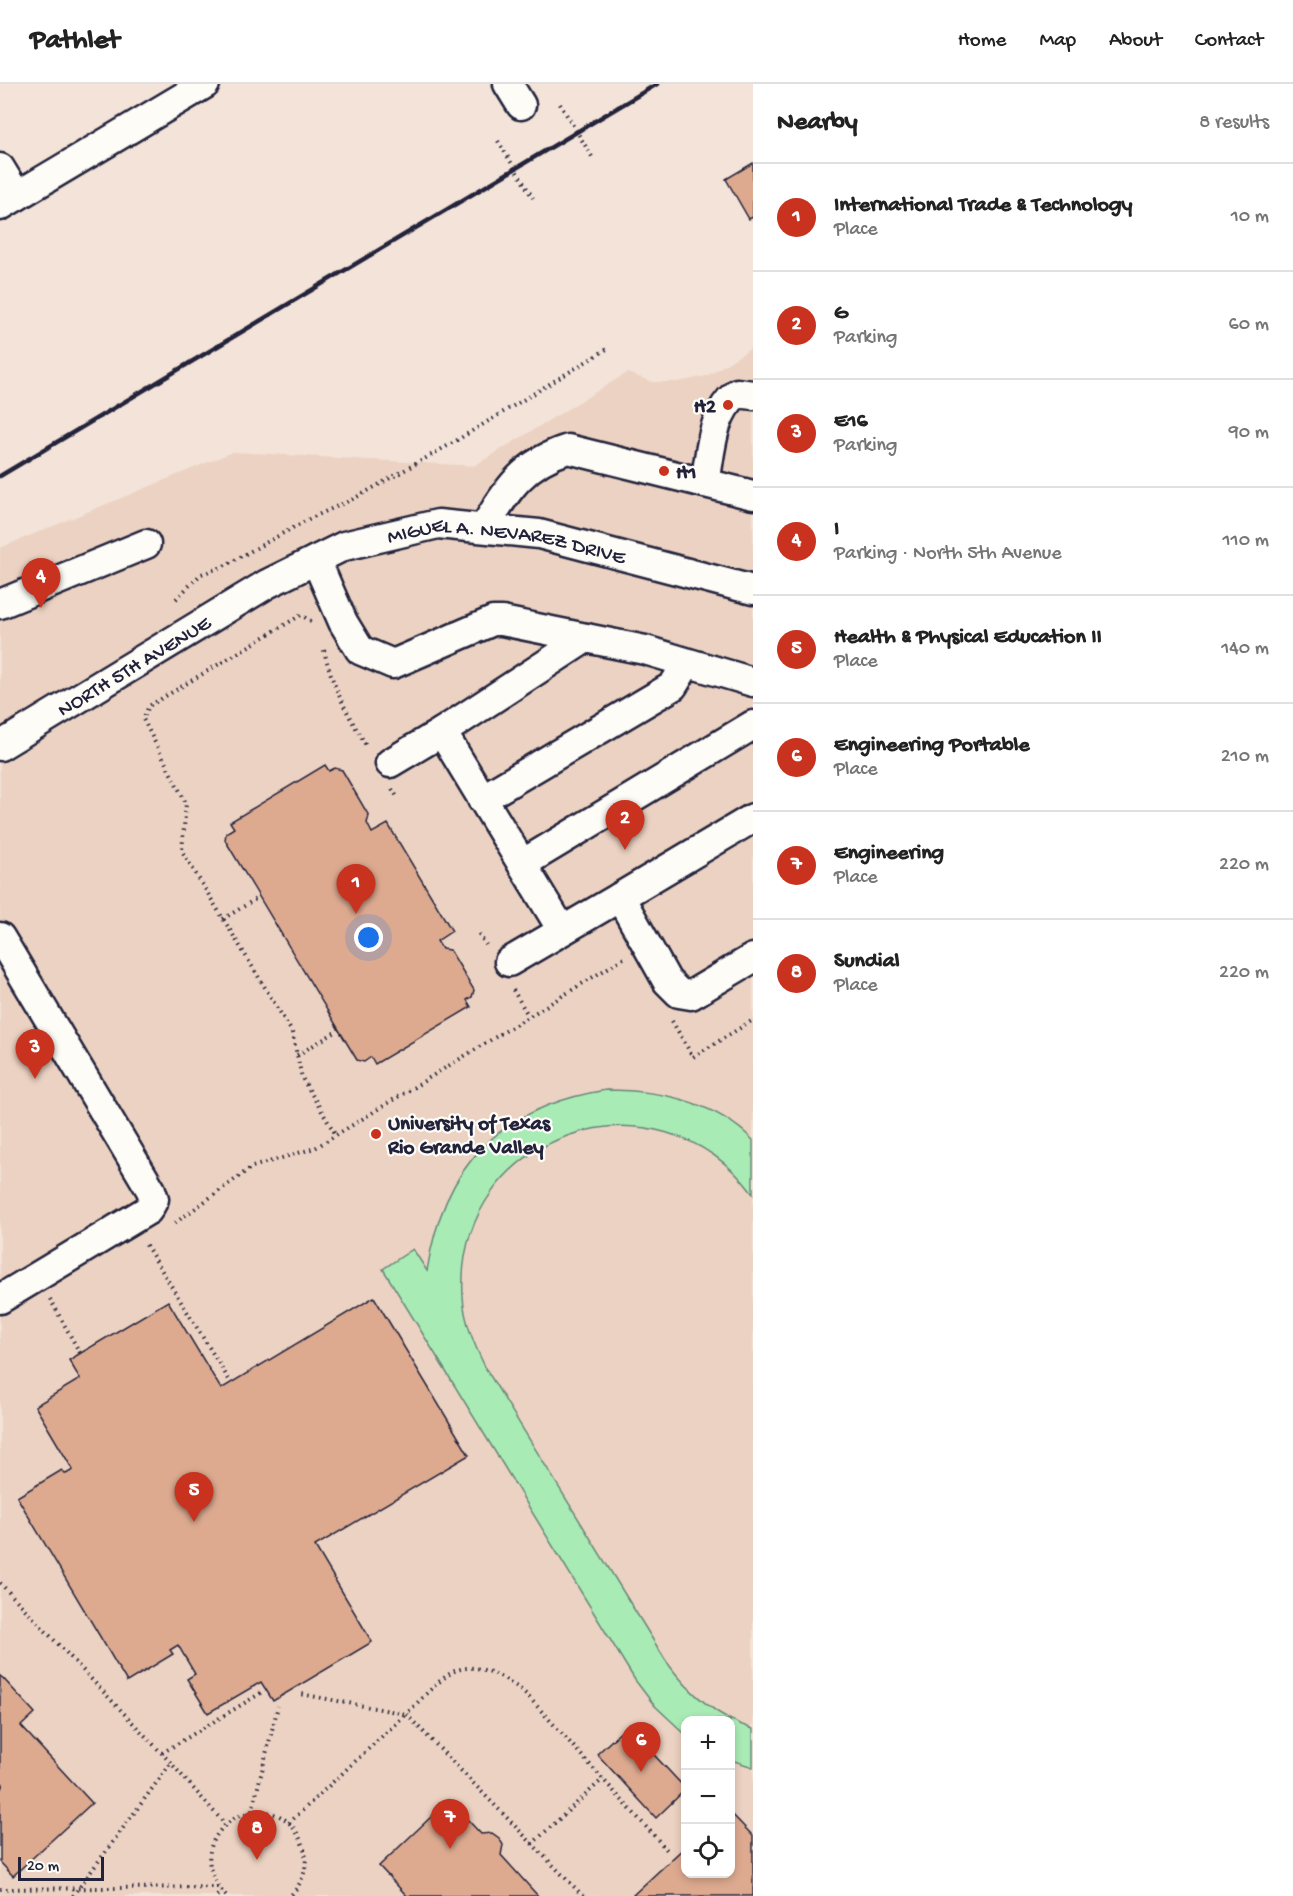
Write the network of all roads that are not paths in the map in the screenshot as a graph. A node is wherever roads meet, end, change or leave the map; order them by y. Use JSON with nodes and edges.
{"nodes":[{"id":1,"x":205,"y":84,"type":"edge"},
{"id":2,"x":0,"y":168,"type":"edge"},
{"id":3,"x":8,"y":201,"type":"edge"},
{"id":4,"x":753,"y":396,"type":"edge"},
{"id":5,"x":705,"y":483,"type":"junction"},
{"id":6,"x":753,"y":495,"type":"edge"},
{"id":7,"x":484,"y":528,"type":"junction"},
{"id":8,"x":146,"y":544,"type":"dead end"},
{"id":9,"x":316,"y":560,"type":"junction"},
{"id":10,"x":267,"y":584,"type":"joint"},
{"id":11,"x":753,"y":590,"type":"edge"},
{"id":12,"x":0,"y":604,"type":"edge"},
{"id":13,"x":586,"y":638,"type":"junction"},
{"id":14,"x":687,"y":663,"type":"junction"},
{"id":15,"x":753,"y":682,"type":"edge"},
{"id":16,"x":753,"y":725,"type":"edge"},
{"id":17,"x":442,"y":732,"type":"junction"},
{"id":18,"x":0,"y":746,"type":"edge"},
{"id":19,"x":381,"y":764,"type":"road end"},
{"id":20,"x":482,"y":799,"type":"junction"},
{"id":21,"x":753,"y":818,"type":"edge"},
{"id":22,"x":522,"y":864,"type":"junction"},
{"id":23,"x":620,"y":897,"type":"junction"},
{"id":24,"x":562,"y":930,"type":"junction"},
{"id":25,"x":0,"y":937,"type":"edge"},
{"id":26,"x":753,"y":958,"type":"edge"},
{"id":27,"x":509,"y":962,"type":"dead end"},
{"id":28,"x":0,"y":1299,"type":"edge"}],
"edges":[{"from":1,"to":3,"type":"street"},
{"from":2,"to":3,"type":"street"},
{"from":4,"to":5,"type":"street"},
{"from":5,"to":6,"type":"street"},
{"from":5,"to":7,"type":"street"},
{"from":7,"to":9,"type":"street","name":"MIGUEL A. NEVAREZ DRIVE"},
{"from":7,"to":11,"type":"street","name":"MIGUEL A. NEVAREZ DRIVE"},
{"from":8,"to":12,"type":"street"},
{"from":9,"to":10,"type":"street","name":"MIGUEL A. NEVAREZ DRIVE"},
{"from":9,"to":13,"type":"street"},
{"from":10,"to":18,"type":"street","name":"NORTH 5TH AVENUE"},
{"from":13,"to":14,"type":"street"},
{"from":13,"to":17,"type":"street"},
{"from":14,"to":15,"type":"street"},
{"from":14,"to":20,"type":"street"},
{"from":16,"to":22,"type":"street"},
{"from":17,"to":19,"type":"street"},
{"from":17,"to":20,"type":"street"},
{"from":20,"to":22,"type":"street"},
{"from":21,"to":23,"type":"street"},
{"from":22,"to":24,"type":"street"},
{"from":23,"to":24,"type":"street"},
{"from":23,"to":26,"type":"street"},
{"from":24,"to":27,"type":"street"},
{"from":25,"to":28,"type":"street"}]}
